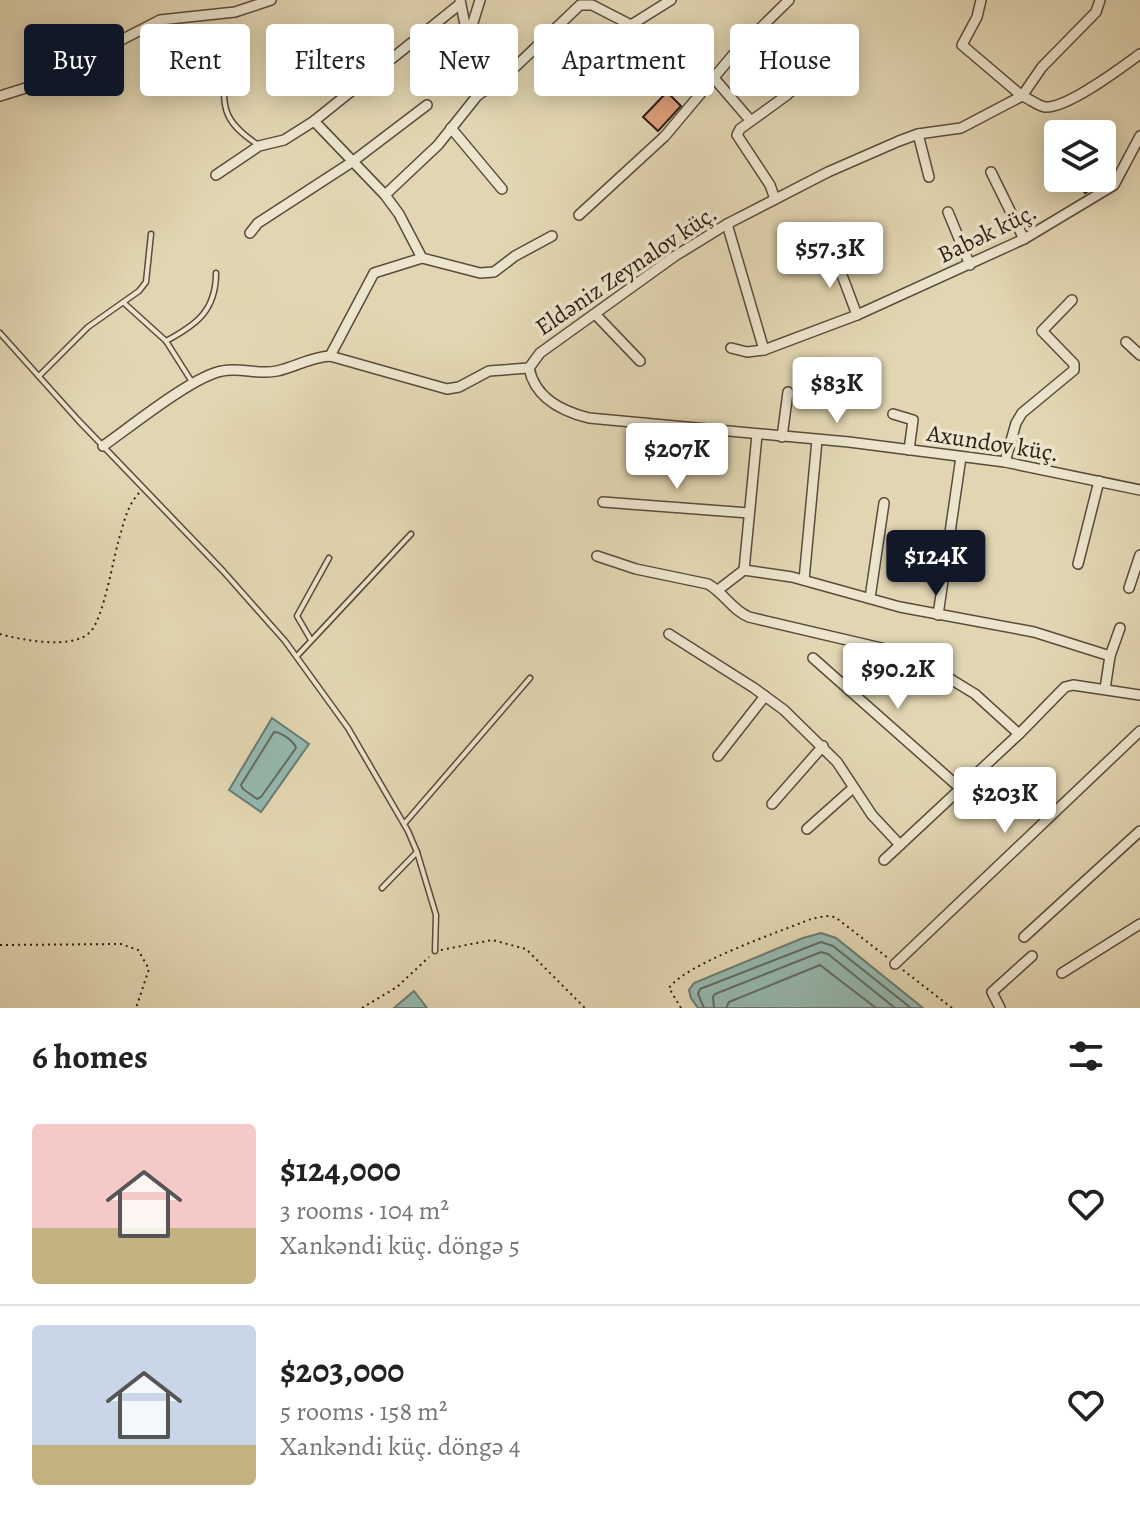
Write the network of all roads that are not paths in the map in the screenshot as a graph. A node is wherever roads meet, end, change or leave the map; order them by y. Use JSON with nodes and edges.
{"nodes":[{"id":1,"x":271,"y":0,"type":"edge"},
{"id":2,"x":480,"y":0,"type":"edge"},
{"id":3,"x":671,"y":0,"type":"edge"},
{"id":4,"x":789,"y":0,"type":"edge"},
{"id":5,"x":981,"y":0,"type":"edge"},
{"id":6,"x":1100,"y":0,"type":"edge"},
{"id":7,"x":460,"y":2,"type":"edge"},
{"id":8,"x":585,"y":2,"type":"edge"},
{"id":9,"x":465,"y":24,"type":"edge"},
{"id":10,"x":473,"y":24,"type":"edge"},
{"id":11,"x":1140,"y":54,"type":"edge"},
{"id":12,"x":518,"y":64,"type":"edge"},
{"id":13,"x":714,"y":76,"type":"edge"},
{"id":14,"x":714,"y":78,"type":"edge"},
{"id":15,"x":0,"y":96,"type":"edge"},
{"id":16,"x":222,"y":96,"type":"edge"},
{"id":17,"x":479,"y":96,"type":"edge"},
{"id":18,"x":698,"y":96,"type":"edge"},
{"id":19,"x":786,"y":96,"type":"edge"},
{"id":20,"x":1022,"y":96,"type":"junction"},
{"id":21,"x":427,"y":105,"type":"dead end"},
{"id":22,"x":750,"y":120,"type":"junction"},
{"id":23,"x":314,"y":121,"type":"junction"},
{"id":24,"x":451,"y":128,"type":"junction"},
{"id":25,"x":918,"y":134,"type":"junction"},
{"id":26,"x":1140,"y":136,"type":"edge"},
{"id":27,"x":259,"y":146,"type":"junction"},
{"id":28,"x":352,"y":162,"type":"junction"},
{"id":29,"x":991,"y":172,"type":"dead end"},
{"id":30,"x":216,"y":175,"type":"dead end"},
{"id":31,"x":929,"y":177,"type":"dead end"},
{"id":32,"x":502,"y":189,"type":"dead end"},
{"id":33,"x":385,"y":195,"type":"junction"},
{"id":34,"x":775,"y":199,"type":"junction"},
{"id":35,"x":948,"y":212,"type":"dead end"},
{"id":36,"x":579,"y":215,"type":"dead end"},
{"id":37,"x":727,"y":224,"type":"junction"},
{"id":38,"x":250,"y":233,"type":"dead end"},
{"id":39,"x":151,"y":234,"type":"dead end"},
{"id":40,"x":552,"y":236,"type":"dead end"},
{"id":41,"x":1024,"y":239,"type":"junction"},
{"id":42,"x":834,"y":254,"type":"dead end"},
{"id":43,"x":422,"y":258,"type":"junction"},
{"id":44,"x":970,"y":265,"type":"junction"},
{"id":45,"x":216,"y":273,"type":"dead end"},
{"id":46,"x":1072,"y":300,"type":"dead end"},
{"id":47,"x":124,"y":303,"type":"junction"},
{"id":48,"x":595,"y":314,"type":"junction"},
{"id":49,"x":857,"y":315,"type":"junction"},
{"id":50,"x":0,"y":333,"type":"edge"},
{"id":51,"x":166,"y":341,"type":"junction"},
{"id":52,"x":1126,"y":342,"type":"dead end"},
{"id":53,"x":731,"y":348,"type":"dead end"},
{"id":54,"x":764,"y":350,"type":"junction"},
{"id":55,"x":1140,"y":355,"type":"edge"},
{"id":56,"x":330,"y":356,"type":"junction"},
{"id":57,"x":640,"y":361,"type":"dead end"},
{"id":58,"x":529,"y":368,"type":"junction"},
{"id":59,"x":39,"y":376,"type":"junction"},
{"id":60,"x":194,"y":384,"type":"junction"},
{"id":61,"x":788,"y":392,"type":"dead end"},
{"id":62,"x":893,"y":414,"type":"dead end"},
{"id":63,"x":757,"y":435,"type":"junction"},
{"id":64,"x":782,"y":437,"type":"junction"},
{"id":65,"x":817,"y":440,"type":"junction"},
{"id":66,"x":103,"y":446,"type":"junction"},
{"id":67,"x":909,"y":450,"type":"junction"},
{"id":68,"x":961,"y":457,"type":"junction"},
{"id":69,"x":1005,"y":462,"type":"junction"},
{"id":70,"x":1099,"y":481,"type":"junction"},
{"id":71,"x":1140,"y":490,"type":"edge"},
{"id":72,"x":603,"y":502,"type":"dead end"},
{"id":73,"x":884,"y":503,"type":"dead end"},
{"id":74,"x":749,"y":513,"type":"junction"},
{"id":75,"x":411,"y":534,"type":"dead end"},
{"id":76,"x":1140,"y":555,"type":"edge"},
{"id":77,"x":597,"y":556,"type":"dead end"},
{"id":78,"x":329,"y":558,"type":"dead end"},
{"id":79,"x":1078,"y":564,"type":"dead end"},
{"id":80,"x":744,"y":570,"type":"junction"},
{"id":81,"x":804,"y":580,"type":"junction"},
{"id":82,"x":1129,"y":588,"type":"dead end"},
{"id":83,"x":718,"y":590,"type":"junction"},
{"id":84,"x":870,"y":598,"type":"junction"},
{"id":85,"x":938,"y":615,"type":"junction"},
{"id":86,"x":1120,"y":628,"type":"dead end"},
{"id":87,"x":669,"y":634,"type":"dead end"},
{"id":88,"x":311,"y":640,"type":"junction"},
{"id":89,"x":297,"y":656,"type":"junction"},
{"id":90,"x":1110,"y":656,"type":"junction"},
{"id":91,"x":813,"y":658,"type":"dead end"},
{"id":92,"x":530,"y":678,"type":"dead end"},
{"id":93,"x":1105,"y":689,"type":"junction"},
{"id":94,"x":1140,"y":695,"type":"edge"},
{"id":95,"x":765,"y":696,"type":"junction"},
{"id":96,"x":1140,"y":731,"type":"edge"},
{"id":97,"x":1019,"y":734,"type":"junction"},
{"id":98,"x":823,"y":746,"type":"junction"},
{"id":99,"x":718,"y":756,"type":"dead end"},
{"id":100,"x":853,"y":788,"type":"junction"},
{"id":101,"x":961,"y":789,"type":"junction"},
{"id":102,"x":772,"y":804,"type":"dead end"},
{"id":103,"x":404,"y":824,"type":"junction"},
{"id":104,"x":807,"y":829,"type":"dead end"},
{"id":105,"x":1140,"y":831,"type":"edge"},
{"id":106,"x":900,"y":845,"type":"junction"},
{"id":107,"x":417,"y":852,"type":"junction"},
{"id":108,"x":884,"y":860,"type":"dead end"},
{"id":109,"x":382,"y":888,"type":"dead end"},
{"id":110,"x":1140,"y":924,"type":"edge"},
{"id":111,"x":1024,"y":937,"type":"dead end"},
{"id":112,"x":435,"y":951,"type":"road end"},
{"id":113,"x":1032,"y":956,"type":"dead end"},
{"id":114,"x":895,"y":964,"type":"road end"},
{"id":115,"x":1062,"y":973,"type":"dead end"},
{"id":116,"x":1000,"y":1008,"type":"edge"}],
"edges":[{"from":1,"to":15,"type":"street"},
{"from":2,"to":10,"type":"street"},
{"from":3,"to":8,"type":"street"},
{"from":4,"to":13,"type":"street"},
{"from":5,"to":20,"type":"street"},
{"from":6,"to":20,"type":"street"},
{"from":7,"to":9,"type":"street"},
{"from":7,"to":23,"type":"street"},
{"from":8,"to":12,"type":"street"},
{"from":11,"to":20,"type":"street"},
{"from":14,"to":22,"type":"street"},
{"from":16,"to":27,"type":"lane"},
{"from":17,"to":24,"type":"street"},
{"from":18,"to":36,"type":"street"},
{"from":19,"to":22,"type":"street"},
{"from":20,"to":25,"type":"street","name":"Eldəniz Zeynalov küç."},
{"from":21,"to":28,"type":"street"},
{"from":22,"to":34,"type":"street"},
{"from":23,"to":27,"type":"street"},
{"from":23,"to":28,"type":"street"},
{"from":24,"to":32,"type":"street"},
{"from":24,"to":33,"type":"street"},
{"from":25,"to":31,"type":"street"},
{"from":25,"to":34,"type":"street","name":"Eldəniz Zeynalov küç."},
{"from":26,"to":41,"type":"street","name":"Babək küç."},
{"from":27,"to":30,"type":"street"},
{"from":28,"to":33,"type":"street"},
{"from":28,"to":38,"type":"street"},
{"from":29,"to":41,"type":"street"},
{"from":33,"to":43,"type":"street"},
{"from":34,"to":37,"type":"street","name":"Eldəniz Zeynalov küç."},
{"from":35,"to":44,"type":"street"},
{"from":37,"to":48,"type":"street","name":"Eldəniz Zeynalov küç."},
{"from":37,"to":54,"type":"street"},
{"from":39,"to":47,"type":"lane"},
{"from":40,"to":43,"type":"street"},
{"from":41,"to":44,"type":"street","name":"Babək küç."},
{"from":42,"to":49,"type":"street"},
{"from":43,"to":56,"type":"street"},
{"from":44,"to":49,"type":"street","name":"Babək küç."},
{"from":45,"to":51,"type":"lane"},
{"from":46,"to":69,"type":"street"},
{"from":47,"to":51,"type":"lane"},
{"from":47,"to":59,"type":"lane"},
{"from":48,"to":57,"type":"street"},
{"from":48,"to":58,"type":"street","name":"Eldəniz Zeynalov küç."},
{"from":49,"to":54,"type":"street","name":"Babək küç."},
{"from":50,"to":59,"type":"lane"},
{"from":51,"to":60,"type":"lane"},
{"from":52,"to":55,"type":"street"},
{"from":53,"to":54,"type":"street"},
{"from":56,"to":58,"type":"street"},
{"from":56,"to":60,"type":"street"},
{"from":58,"to":63,"type":"street","name":"Axundov küç."},
{"from":59,"to":66,"type":"lane"},
{"from":60,"to":66,"type":"street"},
{"from":61,"to":64,"type":"street"},
{"from":62,"to":67,"type":"street"},
{"from":63,"to":64,"type":"street","name":"Axundov küç."},
{"from":63,"to":74,"type":"street"},
{"from":64,"to":65,"type":"street","name":"Axundov küç."},
{"from":65,"to":67,"type":"street","name":"Axundov küç."},
{"from":65,"to":81,"type":"street"},
{"from":66,"to":89,"type":"lane"},
{"from":67,"to":68,"type":"street","name":"Axundov küç."},
{"from":68,"to":69,"type":"street","name":"Axundov küç."},
{"from":68,"to":85,"type":"street"},
{"from":69,"to":70,"type":"street","name":"Axundov küç."},
{"from":70,"to":71,"type":"street","name":"Axundov küç."},
{"from":70,"to":79,"type":"street"},
{"from":72,"to":74,"type":"street"},
{"from":73,"to":84,"type":"street"},
{"from":74,"to":80,"type":"street"},
{"from":75,"to":88,"type":"lane"},
{"from":76,"to":82,"type":"street"},
{"from":77,"to":83,"type":"street"},
{"from":78,"to":88,"type":"lane"},
{"from":80,"to":81,"type":"street"},
{"from":80,"to":83,"type":"street"},
{"from":81,"to":84,"type":"street"},
{"from":83,"to":97,"type":"street"},
{"from":84,"to":85,"type":"street"},
{"from":85,"to":90,"type":"street"},
{"from":86,"to":90,"type":"street"},
{"from":87,"to":95,"type":"street"},
{"from":88,"to":89,"type":"lane"},
{"from":89,"to":103,"type":"lane"},
{"from":90,"to":93,"type":"street"},
{"from":91,"to":101,"type":"street"},
{"from":92,"to":103,"type":"lane"},
{"from":93,"to":94,"type":"street"},
{"from":93,"to":97,"type":"street"},
{"from":95,"to":98,"type":"street"},
{"from":95,"to":99,"type":"street"},
{"from":96,"to":114,"type":"street"},
{"from":97,"to":101,"type":"street"},
{"from":98,"to":100,"type":"street"},
{"from":98,"to":102,"type":"street"},
{"from":100,"to":104,"type":"street"},
{"from":100,"to":106,"type":"street"},
{"from":101,"to":106,"type":"street"},
{"from":103,"to":107,"type":"lane"},
{"from":105,"to":111,"type":"street"},
{"from":106,"to":108,"type":"street"},
{"from":107,"to":109,"type":"lane"},
{"from":107,"to":112,"type":"lane"},
{"from":110,"to":115,"type":"street"},
{"from":113,"to":116,"type":"street"}]}
